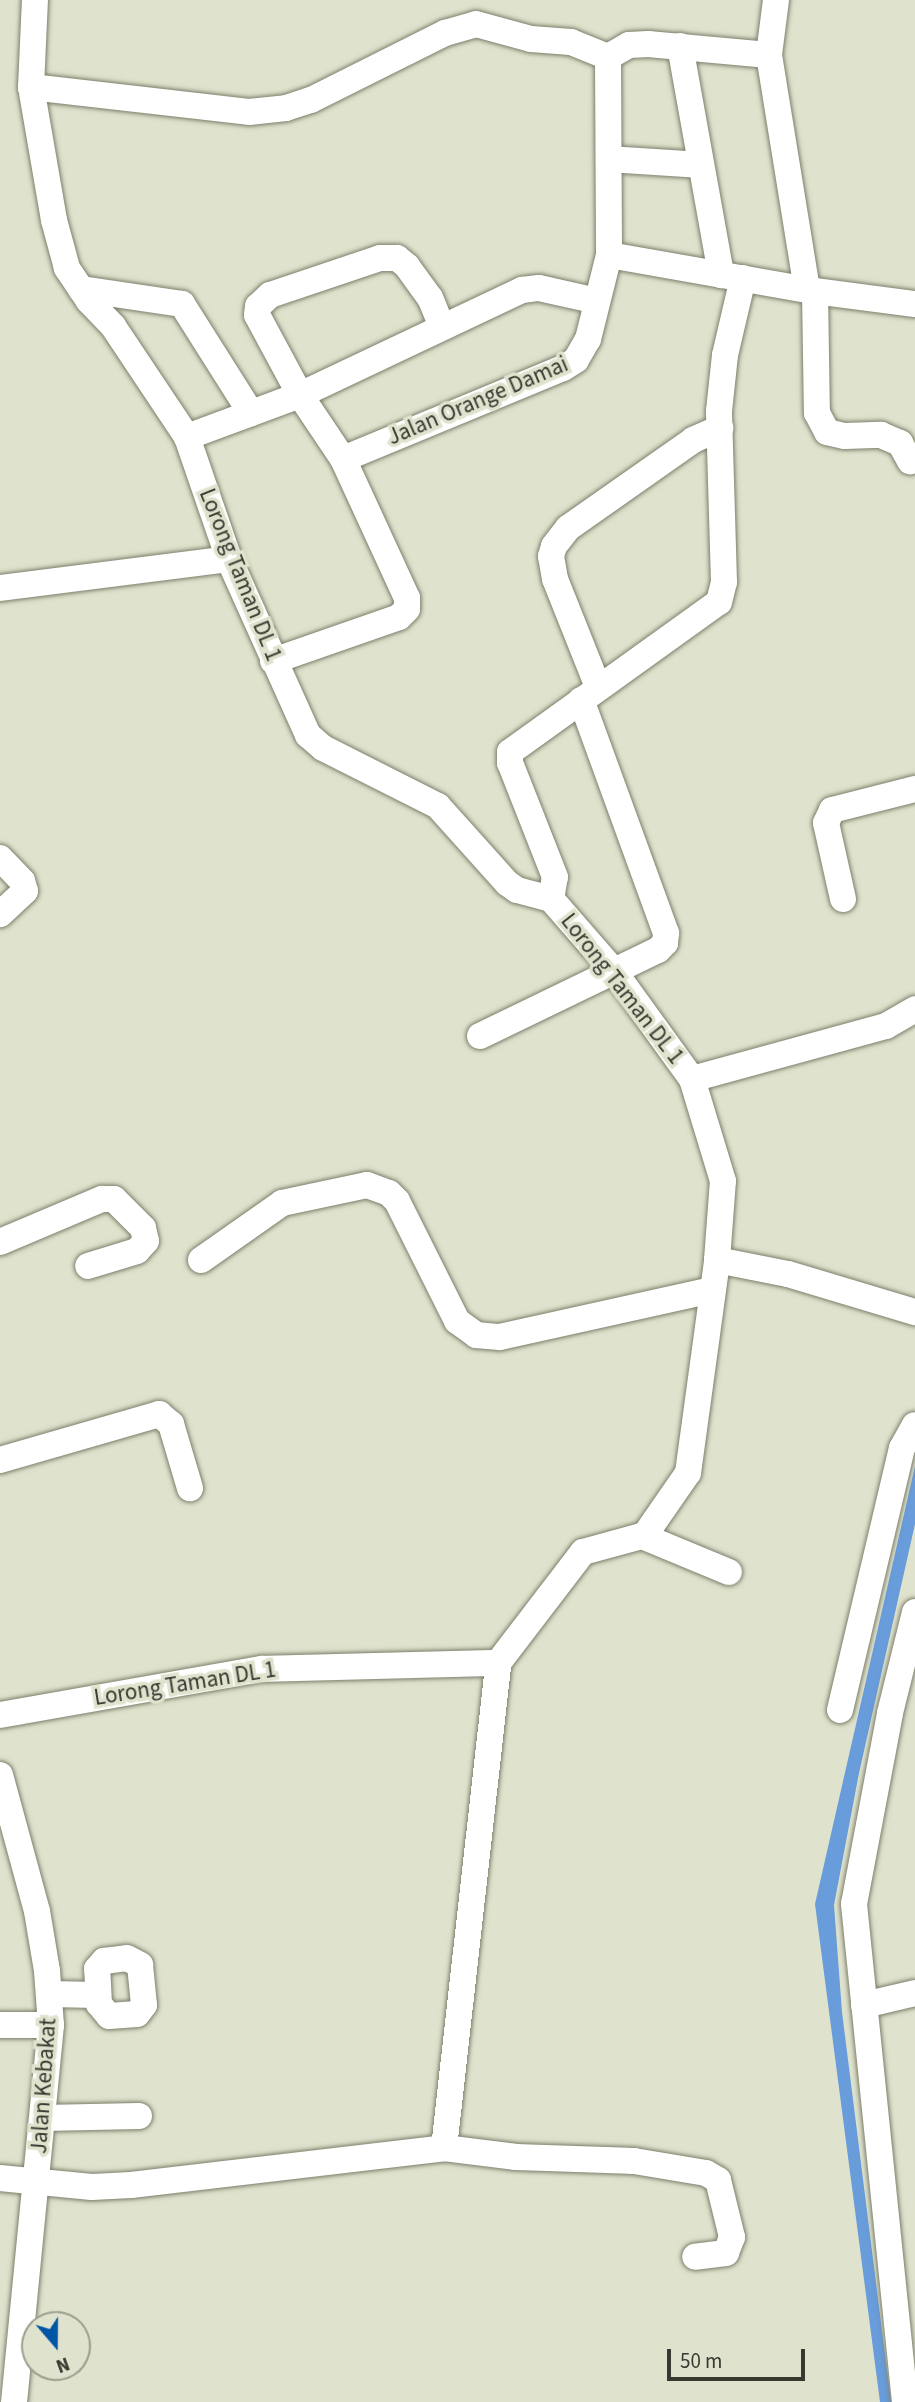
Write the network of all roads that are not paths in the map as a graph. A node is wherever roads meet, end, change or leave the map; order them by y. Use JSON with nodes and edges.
{"nodes":[{"id":1,"x":35,"y":0,"type":"edge"},
{"id":2,"x":776,"y":0,"type":"edge"},
{"id":3,"x":680,"y":46,"type":"junction"},
{"id":4,"x":769,"y":55,"type":"junction"},
{"id":5,"x":608,"y":57,"type":"junction"},
{"id":6,"x":31,"y":87,"type":"junction"},
{"id":7,"x":609,"y":159,"type":"junction"},
{"id":8,"x":701,"y":165,"type":"junction"},
{"id":9,"x":609,"y":255,"type":"junction"},
{"id":10,"x":732,"y":276,"type":"junction"},
{"id":11,"x":81,"y":289,"type":"junction"},
{"id":12,"x":811,"y":290,"type":"junction"},
{"id":13,"x":597,"y":301,"type":"junction"},
{"id":14,"x":915,"y":304,"type":"edge"},
{"id":15,"x":442,"y":327,"type":"junction"},
{"id":16,"x":300,"y":395,"type":"junction"},
{"id":17,"x":251,"y":413,"type":"junction"},
{"id":18,"x":720,"y":428,"type":"junction"},
{"id":19,"x":187,"y":437,"type":"junction"},
{"id":20,"x":342,"y":459,"type":"junction"},
{"id":21,"x":910,"y":461,"type":"dead end"},
{"id":22,"x":229,"y":559,"type":"junction"},
{"id":23,"x":0,"y":587,"type":"edge"},
{"id":24,"x":272,"y":661,"type":"junction"},
{"id":25,"x":589,"y":694,"type":"junction"},
{"id":26,"x":915,"y":789,"type":"edge"},
{"id":27,"x":0,"y":858,"type":"edge"},
{"id":28,"x":551,"y":899,"type":"junction"},
{"id":29,"x":844,"y":899,"type":"dead end"},
{"id":30,"x":0,"y":915,"type":"edge"},
{"id":31,"x":613,"y":970,"type":"junction"},
{"id":32,"x":915,"y":1009,"type":"edge"},
{"id":33,"x":480,"y":1036,"type":"dead end"},
{"id":34,"x":692,"y":1079,"type":"junction"},
{"id":35,"x":0,"y":1242,"type":"edge"},
{"id":36,"x":201,"y":1260,"type":"dead end"},
{"id":37,"x":716,"y":1260,"type":"junction"},
{"id":38,"x":88,"y":1266,"type":"dead end"},
{"id":39,"x":712,"y":1290,"type":"junction"},
{"id":40,"x":915,"y":1312,"type":"edge"},
{"id":41,"x":915,"y":1425,"type":"edge"},
{"id":42,"x":0,"y":1460,"type":"edge"},
{"id":43,"x":190,"y":1488,"type":"dead end"},
{"id":44,"x":642,"y":1536,"type":"junction"},
{"id":45,"x":729,"y":1572,"type":"dead end"},
{"id":46,"x":915,"y":1612,"type":"edge"},
{"id":47,"x":498,"y":1664,"type":"junction"},
{"id":48,"x":840,"y":1710,"type":"dead end"},
{"id":49,"x":0,"y":1715,"type":"edge"},
{"id":50,"x":0,"y":1775,"type":"edge"},
{"id":51,"x":4,"y":1805,"type":"edge"},
{"id":52,"x":915,"y":1993,"type":"edge"},
{"id":53,"x":49,"y":1994,"type":"junction"},
{"id":54,"x":98,"y":1995,"type":"dead end"},
{"id":55,"x":864,"y":2006,"type":"junction"},
{"id":56,"x":0,"y":2025,"type":"edge"},
{"id":57,"x":51,"y":2025,"type":"junction"},
{"id":58,"x":139,"y":2116,"type":"dead end"},
{"id":59,"x":43,"y":2118,"type":"junction"},
{"id":60,"x":444,"y":2148,"type":"junction"},
{"id":61,"x":0,"y":2178,"type":"edge"},
{"id":62,"x":36,"y":2179,"type":"junction"},
{"id":63,"x":695,"y":2257,"type":"dead end"},
{"id":64,"x":14,"y":2402,"type":"edge"},
{"id":65,"x":905,"y":2402,"type":"edge"}],
"edges":[{"from":1,"to":6,"type":"street","name":"Lorong Taman DL 1"},
{"from":2,"to":4,"type":"street"},
{"from":3,"to":4,"type":"street"},
{"from":3,"to":5,"type":"street"},
{"from":3,"to":8,"type":"street"},
{"from":4,"to":12,"type":"street"},
{"from":5,"to":6,"type":"street"},
{"from":5,"to":7,"type":"street","name":"Jalan Orange Damai"},
{"from":6,"to":11,"type":"street","name":"Lorong Taman DL 1"},
{"from":7,"to":8,"type":"street"},
{"from":7,"to":9,"type":"street","name":"Jalan Orange Damai"},
{"from":8,"to":10,"type":"street"},
{"from":9,"to":10,"type":"street"},
{"from":9,"to":13,"type":"street","name":"Jalan Orange Damai"},
{"from":10,"to":12,"type":"street"},
{"from":10,"to":18,"type":"street"},
{"from":11,"to":17,"type":"street"},
{"from":11,"to":19,"type":"street","name":"Lorong Taman DL 1"},
{"from":12,"to":14,"type":"street"},
{"from":12,"to":21,"type":"street"},
{"from":13,"to":15,"type":"street"},
{"from":13,"to":20,"type":"street","name":"Jalan Orange Damai"},
{"from":15,"to":16,"type":"street"},
{"from":15,"to":16,"type":"street"},
{"from":16,"to":17,"type":"street"},
{"from":16,"to":20,"type":"street"},
{"from":17,"to":19,"type":"street"},
{"from":18,"to":25,"type":"street"},
{"from":18,"to":25,"type":"street"},
{"from":19,"to":22,"type":"street","name":"Lorong Taman DL 1"},
{"from":20,"to":24,"type":"street"},
{"from":22,"to":23,"type":"street"},
{"from":22,"to":24,"type":"street","name":"Lorong Taman DL 1"},
{"from":24,"to":28,"type":"street","name":"Lorong Taman DL 1"},
{"from":25,"to":28,"type":"street"},
{"from":25,"to":31,"type":"street"},
{"from":26,"to":29,"type":"street"},
{"from":27,"to":30,"type":"street"},
{"from":28,"to":31,"type":"street","name":"Lorong Taman DL 1"},
{"from":31,"to":33,"type":"street"},
{"from":31,"to":34,"type":"street","name":"Lorong Taman DL 1"},
{"from":32,"to":34,"type":"street"},
{"from":34,"to":37,"type":"street","name":"Lorong Taman DL 1"},
{"from":35,"to":38,"type":"street"},
{"from":36,"to":39,"type":"street"},
{"from":37,"to":39,"type":"street","name":"Lorong Taman DL 1"},
{"from":37,"to":40,"type":"street"},
{"from":39,"to":44,"type":"street","name":"Lorong Taman DL 1"},
{"from":41,"to":48,"type":"street"},
{"from":42,"to":43,"type":"street"},
{"from":44,"to":45,"type":"street"},
{"from":44,"to":47,"type":"street"},
{"from":46,"to":55,"type":"street"},
{"from":47,"to":49,"type":"street","name":"Lorong Taman DL 1"},
{"from":47,"to":60,"type":"street"},
{"from":50,"to":51,"type":"street","name":"Jalan Kebakat"},
{"from":51,"to":53,"type":"street","name":"Jalan Kebakat"},
{"from":52,"to":55,"type":"street"},
{"from":53,"to":54,"type":"street"},
{"from":53,"to":57,"type":"street","name":"Jalan Kebakat"},
{"from":55,"to":65,"type":"street"},
{"from":56,"to":57,"type":"street"},
{"from":57,"to":59,"type":"street","name":"Jalan Kebakat"},
{"from":58,"to":59,"type":"street"},
{"from":59,"to":62,"type":"street","name":"Jalan Kebakat"},
{"from":60,"to":62,"type":"street"},
{"from":60,"to":63,"type":"street"},
{"from":61,"to":62,"type":"street"},
{"from":62,"to":64,"type":"street","name":"Jalan Kebakat"}]}
